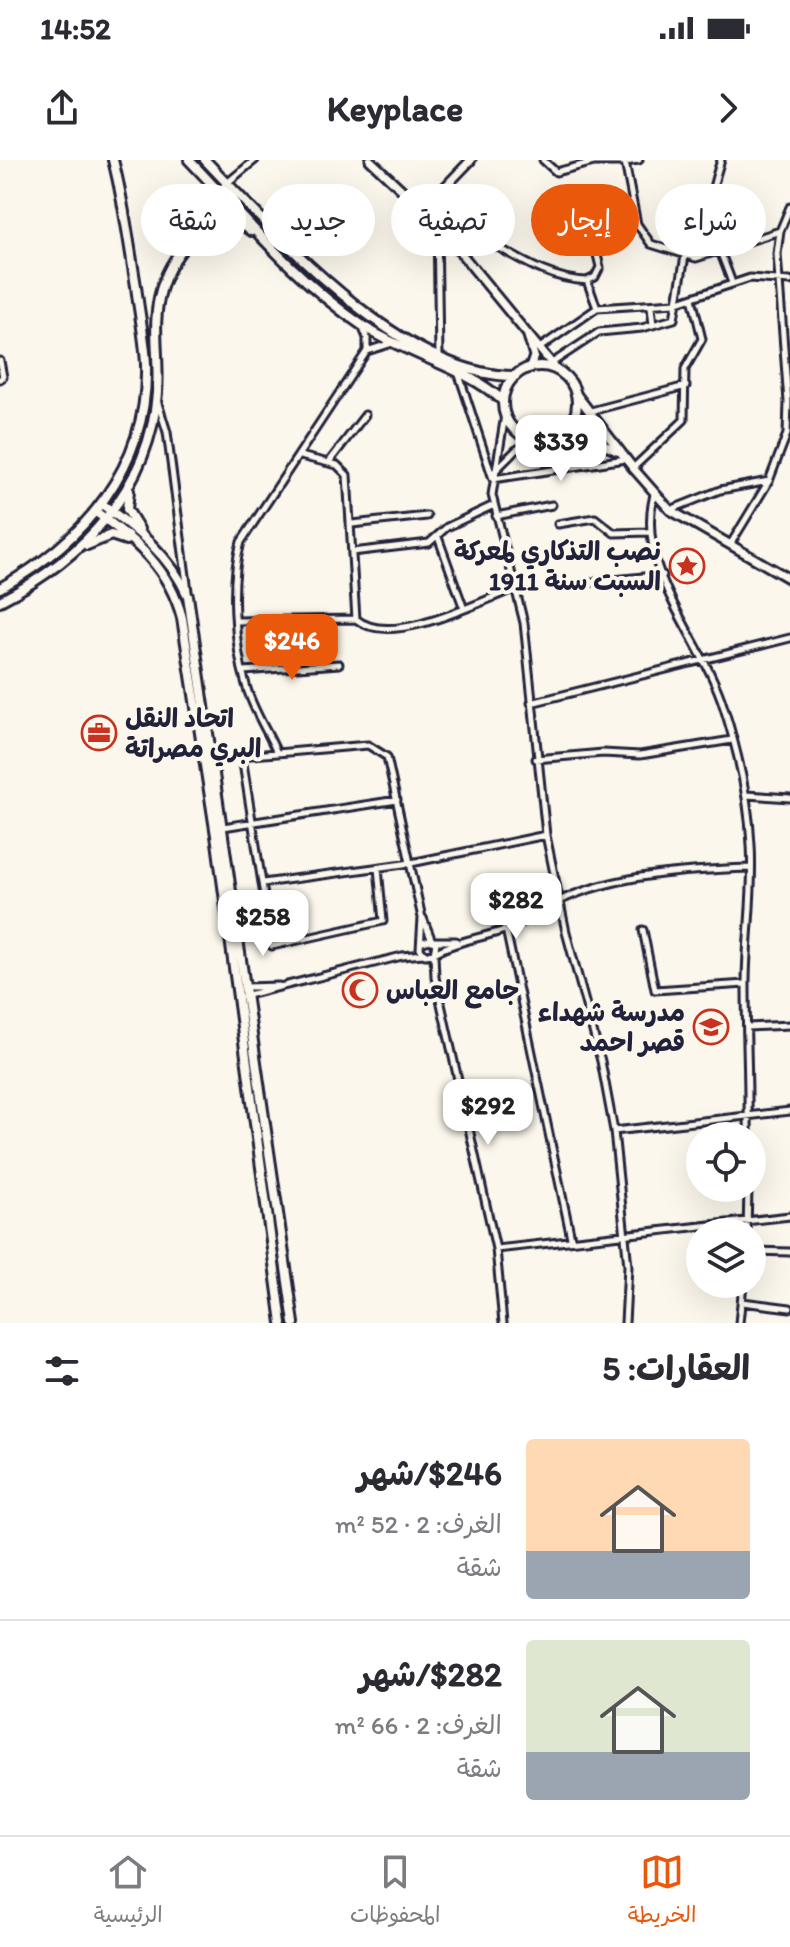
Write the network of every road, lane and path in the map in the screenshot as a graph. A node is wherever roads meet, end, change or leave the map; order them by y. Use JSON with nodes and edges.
{"nodes":[{"id":1,"x":113,"y":160,"type":"edge"},
{"id":2,"x":189,"y":160,"type":"edge"},
{"id":3,"x":205,"y":160,"type":"edge"},
{"id":4,"x":255,"y":160,"type":"edge"},
{"id":5,"x":370,"y":160,"type":"edge"},
{"id":6,"x":471,"y":160,"type":"edge"},
{"id":7,"x":543,"y":160,"type":"edge"},
{"id":8,"x":639,"y":160,"type":"edge"},
{"id":9,"x":721,"y":160,"type":"edge"},
{"id":10,"x":620,"y":161,"type":"edge"},
{"id":11,"x":227,"y":183,"type":"junction"},
{"id":12,"x":212,"y":184,"type":"edge"},
{"id":13,"x":396,"y":184,"type":"edge"},
{"id":14,"x":448,"y":184,"type":"edge"},
{"id":15,"x":715,"y":184,"type":"edge"},
{"id":16,"x":790,"y":207,"type":"edge"},
{"id":17,"x":246,"y":219,"type":"edge"},
{"id":18,"x":780,"y":231,"type":"junction"},
{"id":19,"x":262,"y":236,"type":"edge"},
{"id":20,"x":766,"y":236,"type":"edge"},
{"id":21,"x":655,"y":245,"type":"edge"},
{"id":22,"x":177,"y":256,"type":"edge"},
{"id":23,"x":282,"y":256,"type":"edge"},
{"id":24,"x":436,"y":256,"type":"edge"},
{"id":25,"x":464,"y":256,"type":"edge"},
{"id":26,"x":514,"y":256,"type":"edge"},
{"id":27,"x":597,"y":256,"type":"edge"},
{"id":28,"x":685,"y":256,"type":"joint"},
{"id":29,"x":706,"y":256,"type":"edge"},
{"id":30,"x":722,"y":256,"type":"edge"},
{"id":31,"x":779,"y":279,"type":"junction"},
{"id":32,"x":587,"y":281,"type":"junction"},
{"id":33,"x":790,"y":281,"type":"edge"},
{"id":34,"x":732,"y":283,"type":"junction"},
{"id":35,"x":692,"y":298,"type":"junction"},
{"id":36,"x":675,"y":303,"type":"junction"},
{"id":37,"x":651,"y":306,"type":"junction"},
{"id":38,"x":597,"y":308,"type":"junction"},
{"id":39,"x":362,"y":325,"type":"junction"},
{"id":40,"x":653,"y":325,"type":"junction"},
{"id":41,"x":526,"y":330,"type":"junction"},
{"id":42,"x":393,"y":343,"type":"junction"},
{"id":43,"x":541,"y":347,"type":"junction"},
{"id":44,"x":367,"y":351,"type":"junction"},
{"id":45,"x":439,"y":356,"type":"junction"},
{"id":46,"x":0,"y":361,"type":"edge"},
{"id":47,"x":555,"y":366,"type":"junction"},
{"id":48,"x":530,"y":368,"type":"junction"},
{"id":49,"x":459,"y":375,"type":"junction"},
{"id":50,"x":515,"y":376,"type":"junction"},
{"id":51,"x":0,"y":379,"type":"edge"},
{"id":52,"x":788,"y":383,"type":"edge"},
{"id":53,"x":686,"y":386,"type":"junction"},
{"id":54,"x":576,"y":394,"type":"junction"},
{"id":55,"x":156,"y":399,"type":"junction"},
{"id":56,"x":503,"y":401,"type":"junction"},
{"id":57,"x":591,"y":411,"type":"junction"},
{"id":58,"x":365,"y":415,"type":"dead end"},
{"id":59,"x":505,"y":415,"type":"junction"},
{"id":60,"x":559,"y":435,"type":"junction"},
{"id":61,"x":534,"y":440,"type":"junction"},
{"id":62,"x":300,"y":456,"type":"junction"},
{"id":63,"x":624,"y":457,"type":"junction"},
{"id":64,"x":329,"y":462,"type":"junction"},
{"id":65,"x":633,"y":468,"type":"junction"},
{"id":66,"x":493,"y":476,"type":"junction"},
{"id":67,"x":133,"y":479,"type":"junction"},
{"id":68,"x":769,"y":481,"type":"junction"},
{"id":69,"x":654,"y":494,"type":"junction"},
{"id":70,"x":494,"y":505,"type":"junction"},
{"id":71,"x":552,"y":505,"type":"dead end"},
{"id":72,"x":99,"y":508,"type":"junction"},
{"id":73,"x":670,"y":510,"type":"junction"},
{"id":74,"x":109,"y":515,"type":"junction"},
{"id":75,"x":427,"y":516,"type":"dead end"},
{"id":76,"x":496,"y":516,"type":"junction"},
{"id":77,"x":352,"y":524,"type":"junction"},
{"id":78,"x":558,"y":524,"type":"dead end"},
{"id":79,"x":649,"y":532,"type":"junction"},
{"id":80,"x":438,"y":537,"type":"junction"},
{"id":81,"x":730,"y":545,"type":"junction"},
{"id":82,"x":159,"y":550,"type":"junction"},
{"id":83,"x":147,"y":552,"type":"junction"},
{"id":84,"x":352,"y":552,"type":"junction"},
{"id":85,"x":73,"y":555,"type":"junction"},
{"id":86,"x":663,"y":575,"type":"junction"},
{"id":87,"x":790,"y":579,"type":"edge"},
{"id":88,"x":584,"y":583,"type":"dead end"},
{"id":89,"x":0,"y":588,"type":"edge"},
{"id":90,"x":513,"y":589,"type":"junction"},
{"id":91,"x":188,"y":596,"type":"junction"},
{"id":92,"x":0,"y":601,"type":"edge"},
{"id":93,"x":464,"y":609,"type":"junction"},
{"id":94,"x":356,"y":619,"type":"junction"},
{"id":95,"x":237,"y":621,"type":"junction"},
{"id":96,"x":790,"y":638,"type":"edge"},
{"id":97,"x":701,"y":659,"type":"junction"},
{"id":98,"x":339,"y":664,"type":"dead end"},
{"id":99,"x":243,"y":671,"type":"junction"},
{"id":100,"x":531,"y":703,"type":"junction"},
{"id":101,"x":732,"y":740,"type":"junction"},
{"id":102,"x":277,"y":753,"type":"junction"},
{"id":103,"x":242,"y":757,"type":"junction"},
{"id":104,"x":213,"y":758,"type":"junction"},
{"id":105,"x":536,"y":759,"type":"junction"},
{"id":106,"x":746,"y":795,"type":"junction"},
{"id":107,"x":790,"y":798,"type":"edge"},
{"id":108,"x":397,"y":800,"type":"junction"},
{"id":109,"x":253,"y":822,"type":"junction"},
{"id":110,"x":223,"y":827,"type":"junction"},
{"id":111,"x":546,"y":835,"type":"junction"},
{"id":112,"x":411,"y":863,"type":"junction"},
{"id":113,"x":378,"y":868,"type":"junction"},
{"id":114,"x":750,"y":868,"type":"junction"},
{"id":115,"x":263,"y":883,"type":"junction"},
{"id":116,"x":559,"y":900,"type":"junction"},
{"id":117,"x":422,"y":918,"type":"junction"},
{"id":118,"x":506,"y":929,"type":"junction"},
{"id":119,"x":643,"y":930,"type":"dead end"},
{"id":120,"x":433,"y":941,"type":"junction"},
{"id":121,"x":457,"y":941,"type":"junction"},
{"id":122,"x":422,"y":944,"type":"junction"},
{"id":123,"x":435,"y":953,"type":"junction"},
{"id":124,"x":424,"y":955,"type":"junction"},
{"id":125,"x":402,"y":956,"type":"junction"},
{"id":126,"x":435,"y":977,"type":"junction"},
{"id":127,"x":746,"y":984,"type":"junction"},
{"id":128,"x":247,"y":991,"type":"junction"},
{"id":129,"x":235,"y":993,"type":"junction"},
{"id":130,"x":790,"y":1025,"type":"edge"},
{"id":131,"x":748,"y":1027,"type":"junction"},
{"id":132,"x":790,"y":1111,"type":"edge"},
{"id":133,"x":749,"y":1114,"type":"junction"},
{"id":134,"x":749,"y":1122,"type":"edge"},
{"id":135,"x":614,"y":1131,"type":"junction"},
{"id":136,"x":273,"y":1174,"type":"junction"},
{"id":137,"x":261,"y":1176,"type":"junction"},
{"id":138,"x":790,"y":1216,"type":"edge"},
{"id":139,"x":766,"y":1218,"type":"edge"},
{"id":140,"x":686,"y":1226,"type":"edge"},
{"id":141,"x":626,"y":1231,"type":"junction"},
{"id":142,"x":571,"y":1238,"type":"junction"},
{"id":143,"x":496,"y":1249,"type":"junction"},
{"id":144,"x":766,"y":1251,"type":"edge"},
{"id":145,"x":790,"y":1252,"type":"edge"},
{"id":146,"x":742,"y":1298,"type":"edge"},
{"id":147,"x":742,"y":1302,"type":"junction"},
{"id":148,"x":790,"y":1308,"type":"edge"},
{"id":149,"x":282,"y":1323,"type":"edge"},
{"id":150,"x":294,"y":1323,"type":"edge"},
{"id":151,"x":503,"y":1323,"type":"edge"},
{"id":152,"x":625,"y":1323,"type":"edge"},
{"id":153,"x":739,"y":1323,"type":"edge"}],
"edges":[{"from":1,"to":72,"type":"main road"},
{"from":2,"to":12,"type":"main road"},
{"from":3,"to":11,"type":"main road"},
{"from":4,"to":11,"type":"street"},
{"from":5,"to":13,"type":"street"},
{"from":6,"to":14,"type":"street"},
{"from":7,"to":10,"type":"street"},
{"from":8,"to":10,"type":"street"},
{"from":9,"to":15,"type":"street"},
{"from":10,"to":21,"type":"street"},
{"from":11,"to":45,"type":"main road"},
{"from":16,"to":18,"type":"street"},
{"from":17,"to":19,"type":"main road"},
{"from":18,"to":20,"type":"street"},
{"from":18,"to":31,"type":"street"},
{"from":22,"to":55,"type":"main road"},
{"from":23,"to":39,"type":"main road"},
{"from":24,"to":45,"type":"street"},
{"from":25,"to":41,"type":"street"},
{"from":26,"to":32,"type":"street"},
{"from":27,"to":32,"type":"street"},
{"from":28,"to":29,"type":"street"},
{"from":28,"to":36,"type":"street"},
{"from":30,"to":34,"type":"street"},
{"from":31,"to":33,"type":"street"},
{"from":31,"to":34,"type":"street"},
{"from":31,"to":52,"type":"street"},
{"from":32,"to":38,"type":"street"},
{"from":34,"to":35,"type":"street"},
{"from":35,"to":36,"type":"street"},
{"from":35,"to":53,"type":"street"},
{"from":36,"to":37,"type":"street"},
{"from":36,"to":40,"type":"street"},
{"from":37,"to":38,"type":"street"},
{"from":37,"to":40,"type":"street"},
{"from":38,"to":43,"type":"street"},
{"from":39,"to":42,"type":"main road"},
{"from":39,"to":44,"type":"street"},
{"from":40,"to":47,"type":"street"},
{"from":41,"to":43,"type":"street"},
{"from":41,"to":48,"type":"street"},
{"from":42,"to":44,"type":"street"},
{"from":42,"to":49,"type":"main road"},
{"from":43,"to":47,"type":"street"},
{"from":44,"to":62,"type":"street"},
{"from":45,"to":50,"type":"main road"},
{"from":46,"to":51,"type":"street"},
{"from":47,"to":48,"type":"main road"},
{"from":47,"to":54,"type":"main road"},
{"from":48,"to":50,"type":"main road"},
{"from":49,"to":56,"type":"main road"},
{"from":49,"to":66,"type":"street"},
{"from":50,"to":56,"type":"main road"},
{"from":52,"to":68,"type":"street"},
{"from":53,"to":57,"type":"street"},
{"from":53,"to":65,"type":"street"},
{"from":54,"to":57,"type":"street"},
{"from":54,"to":60,"type":"main road"},
{"from":55,"to":67,"type":"main road"},
{"from":55,"to":91,"type":"street"},
{"from":56,"to":59,"type":"main road"},
{"from":57,"to":63,"type":"street"},
{"from":58,"to":64,"type":"street"},
{"from":59,"to":61,"type":"main road"},
{"from":59,"to":66,"type":"street"},
{"from":60,"to":61,"type":"main road"},
{"from":60,"to":63,"type":"street"},
{"from":61,"to":66,"type":"street"},
{"from":62,"to":64,"type":"street"},
{"from":62,"to":95,"type":"street"},
{"from":63,"to":65,"type":"street"},
{"from":63,"to":66,"type":"street"},
{"from":64,"to":77,"type":"street"},
{"from":65,"to":69,"type":"street"},
{"from":66,"to":70,"type":"street"},
{"from":67,"to":74,"type":"main road"},
{"from":67,"to":82,"type":"main road"},
{"from":68,"to":73,"type":"street"},
{"from":68,"to":81,"type":"street"},
{"from":69,"to":73,"type":"street"},
{"from":69,"to":79,"type":"street"},
{"from":70,"to":76,"type":"street"},
{"from":70,"to":80,"type":"street"},
{"from":71,"to":76,"type":"street"},
{"from":72,"to":74,"type":"main road"},
{"from":72,"to":89,"type":"main road"},
{"from":73,"to":81,"type":"street"},
{"from":74,"to":82,"type":"main road"},
{"from":74,"to":83,"type":"main road"},
{"from":74,"to":85,"type":"main road"},
{"from":75,"to":77,"type":"street"},
{"from":76,"to":90,"type":"street"},
{"from":77,"to":84,"type":"street"},
{"from":78,"to":79,"type":"street"},
{"from":79,"to":86,"type":"street"},
{"from":80,"to":84,"type":"street"},
{"from":80,"to":93,"type":"street"},
{"from":81,"to":87,"type":"street"},
{"from":82,"to":91,"type":"main road"},
{"from":83,"to":85,"type":"main road"},
{"from":83,"to":129,"type":"main road"},
{"from":84,"to":94,"type":"street"},
{"from":85,"to":92,"type":"main road"},
{"from":86,"to":88,"type":"street"},
{"from":86,"to":97,"type":"street"},
{"from":90,"to":93,"type":"street"},
{"from":90,"to":100,"type":"street"},
{"from":91,"to":104,"type":"main road"},
{"from":93,"to":94,"type":"street"},
{"from":94,"to":95,"type":"street"},
{"from":95,"to":99,"type":"street"},
{"from":96,"to":97,"type":"street"},
{"from":97,"to":100,"type":"street"},
{"from":97,"to":101,"type":"street"},
{"from":98,"to":99,"type":"street"},
{"from":99,"to":102,"type":"street"},
{"from":100,"to":105,"type":"street"},
{"from":101,"to":105,"type":"street"},
{"from":101,"to":106,"type":"street"},
{"from":102,"to":103,"type":"street"},
{"from":102,"to":108,"type":"street"},
{"from":103,"to":104,"type":"street"},
{"from":103,"to":109,"type":"street"},
{"from":104,"to":110,"type":"main road"},
{"from":105,"to":111,"type":"street"},
{"from":106,"to":107,"type":"street"},
{"from":106,"to":114,"type":"street"},
{"from":108,"to":109,"type":"street"},
{"from":108,"to":112,"type":"street"},
{"from":109,"to":110,"type":"street"},
{"from":109,"to":115,"type":"street"},
{"from":110,"to":128,"type":"main road"},
{"from":111,"to":112,"type":"street"},
{"from":111,"to":116,"type":"street"},
{"from":112,"to":113,"type":"street"},
{"from":112,"to":117,"type":"street"},
{"from":113,"to":115,"type":"street"},
{"from":113,"to":115,"type":"street"},
{"from":114,"to":116,"type":"street"},
{"from":114,"to":127,"type":"street"},
{"from":116,"to":118,"type":"street"},
{"from":116,"to":135,"type":"street"},
{"from":117,"to":120,"type":"street"},
{"from":117,"to":122,"type":"street"},
{"from":118,"to":121,"type":"street"},
{"from":118,"to":142,"type":"street"},
{"from":119,"to":127,"type":"street"},
{"from":120,"to":121,"type":"street"},
{"from":120,"to":122,"type":"street"},
{"from":120,"to":123,"type":"street"},
{"from":121,"to":123,"type":"street"},
{"from":122,"to":124,"type":"street"},
{"from":122,"to":125,"type":"street"},
{"from":123,"to":124,"type":"street"},
{"from":123,"to":126,"type":"street"},
{"from":124,"to":125,"type":"street"},
{"from":124,"to":126,"type":"street"},
{"from":125,"to":128,"type":"street"},
{"from":126,"to":143,"type":"street"},
{"from":127,"to":131,"type":"street"},
{"from":128,"to":129,"type":"street"},
{"from":128,"to":136,"type":"main road"},
{"from":129,"to":137,"type":"main road"},
{"from":130,"to":131,"type":"street"},
{"from":131,"to":133,"type":"street"},
{"from":132,"to":133,"type":"street"},
{"from":133,"to":134,"type":"street"},
{"from":133,"to":135,"type":"street"},
{"from":135,"to":141,"type":"street"},
{"from":136,"to":137,"type":"main road"},
{"from":136,"to":150,"type":"main road"},
{"from":137,"to":149,"type":"main road"},
{"from":138,"to":139,"type":"street"},
{"from":140,"to":141,"type":"street"},
{"from":141,"to":142,"type":"street"},
{"from":141,"to":152,"type":"street"},
{"from":142,"to":143,"type":"street"},
{"from":143,"to":151,"type":"street"},
{"from":144,"to":145,"type":"street"},
{"from":146,"to":147,"type":"street"},
{"from":147,"to":148,"type":"street"},
{"from":147,"to":153,"type":"street"}]}
